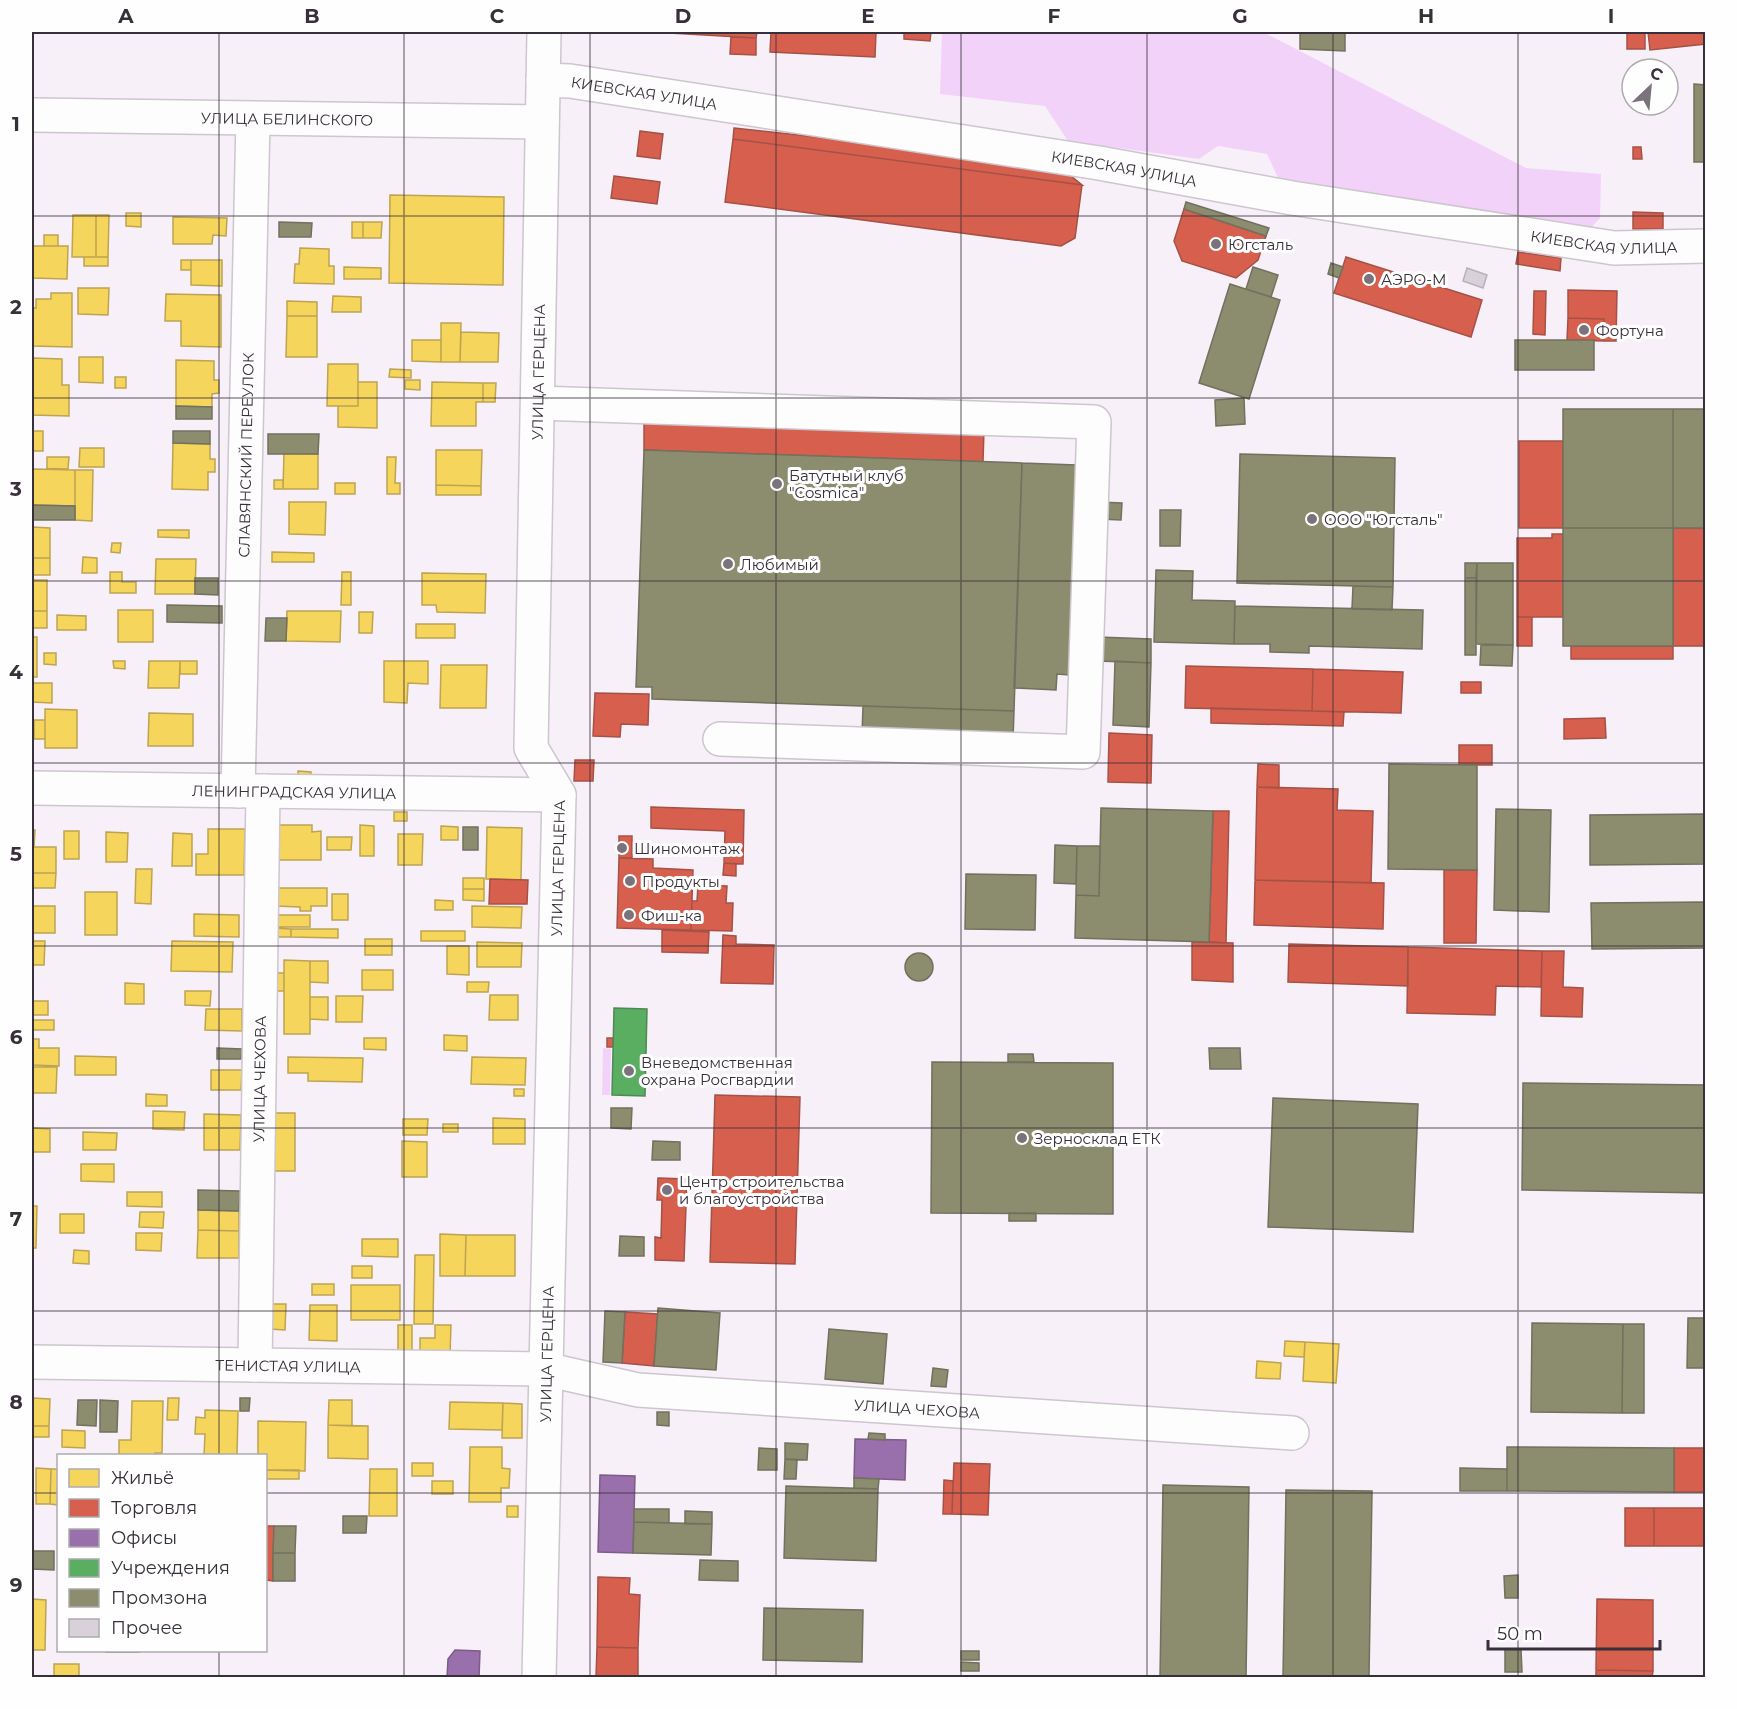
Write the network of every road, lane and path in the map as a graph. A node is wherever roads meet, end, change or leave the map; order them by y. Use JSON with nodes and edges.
{"nodes":[{"id":1,"x":544,"y":32,"type":"edge"},
{"id":2,"x":543,"y":80,"type":"junction"},
{"id":3,"x":32,"y":115,"type":"edge"},
{"id":4,"x":253,"y":119,"type":"junction"},
{"id":5,"x":542,"y":122,"type":"junction"},
{"id":6,"x":1706,"y":246,"type":"edge"},
{"id":7,"x":538,"y":403,"type":"junction"},
{"id":8,"x":720,"y":739,"type":"dead end"},
{"id":9,"x":531,"y":748,"type":"junction"},
{"id":10,"x":32,"y":788,"type":"edge"},
{"id":11,"x":251,"y":791,"type":"junction"},
{"id":12,"x":491,"y":794,"type":"junction"},
{"id":13,"x":559,"y":795,"type":"junction"},
{"id":14,"x":32,"y":1362,"type":"edge"},
{"id":15,"x":255,"y":1365,"type":"junction"},
{"id":16,"x":545,"y":1370,"type":"junction"},
{"id":17,"x":1292,"y":1433,"type":"dead end"},
{"id":18,"x":539,"y":1677,"type":"edge"}],
"edges":[{"from":1,"to":2,"type":"street","name":"УЛИЦА ГЕРЦЕНА"},
{"from":2,"to":5,"type":"street","name":"УЛИЦА ГЕРЦЕНА"},
{"from":2,"to":6,"type":"street","name":"КИЕВСКАЯ УЛИЦА"},
{"from":3,"to":4,"type":"street","name":"УЛИЦА БЕЛИНСКОГО"},
{"from":4,"to":5,"type":"street","name":"УЛИЦА БЕЛИНСКОГО"},
{"from":4,"to":11,"type":"street","name":"СЛАВЯНСКИЙ ПЕРЕУЛОК"},
{"from":5,"to":7,"type":"street","name":"УЛИЦА ГЕРЦЕНА"},
{"from":7,"to":8,"type":"street"},
{"from":7,"to":9,"type":"street","name":"УЛИЦА ГЕРЦЕНА"},
{"from":9,"to":12,"type":"street"},
{"from":9,"to":13,"type":"street","name":"УЛИЦА ГЕРЦЕНА"},
{"from":10,"to":11,"type":"street","name":"ЛЕНИНГРАДСКАЯ УЛИЦА"},
{"from":11,"to":12,"type":"street","name":"ЛЕНИНГРАДСКАЯ УЛИЦА"},
{"from":11,"to":15,"type":"street","name":"УЛИЦА ЧЕХОВА"},
{"from":12,"to":13,"type":"street","name":"ЛЕНИНГРАДСКАЯ УЛИЦА"},
{"from":13,"to":16,"type":"street","name":"УЛИЦА ГЕРЦЕНА"},
{"from":14,"to":15,"type":"street","name":"ТЕНИСТАЯ УЛИЦА"},
{"from":15,"to":16,"type":"street","name":"ТЕНИСТАЯ УЛИЦА"},
{"from":16,"to":17,"type":"street","name":"УЛИЦА ЧЕХОВА"},
{"from":16,"to":18,"type":"street","name":"УЛИЦА ГЕРЦЕНА"}]}
